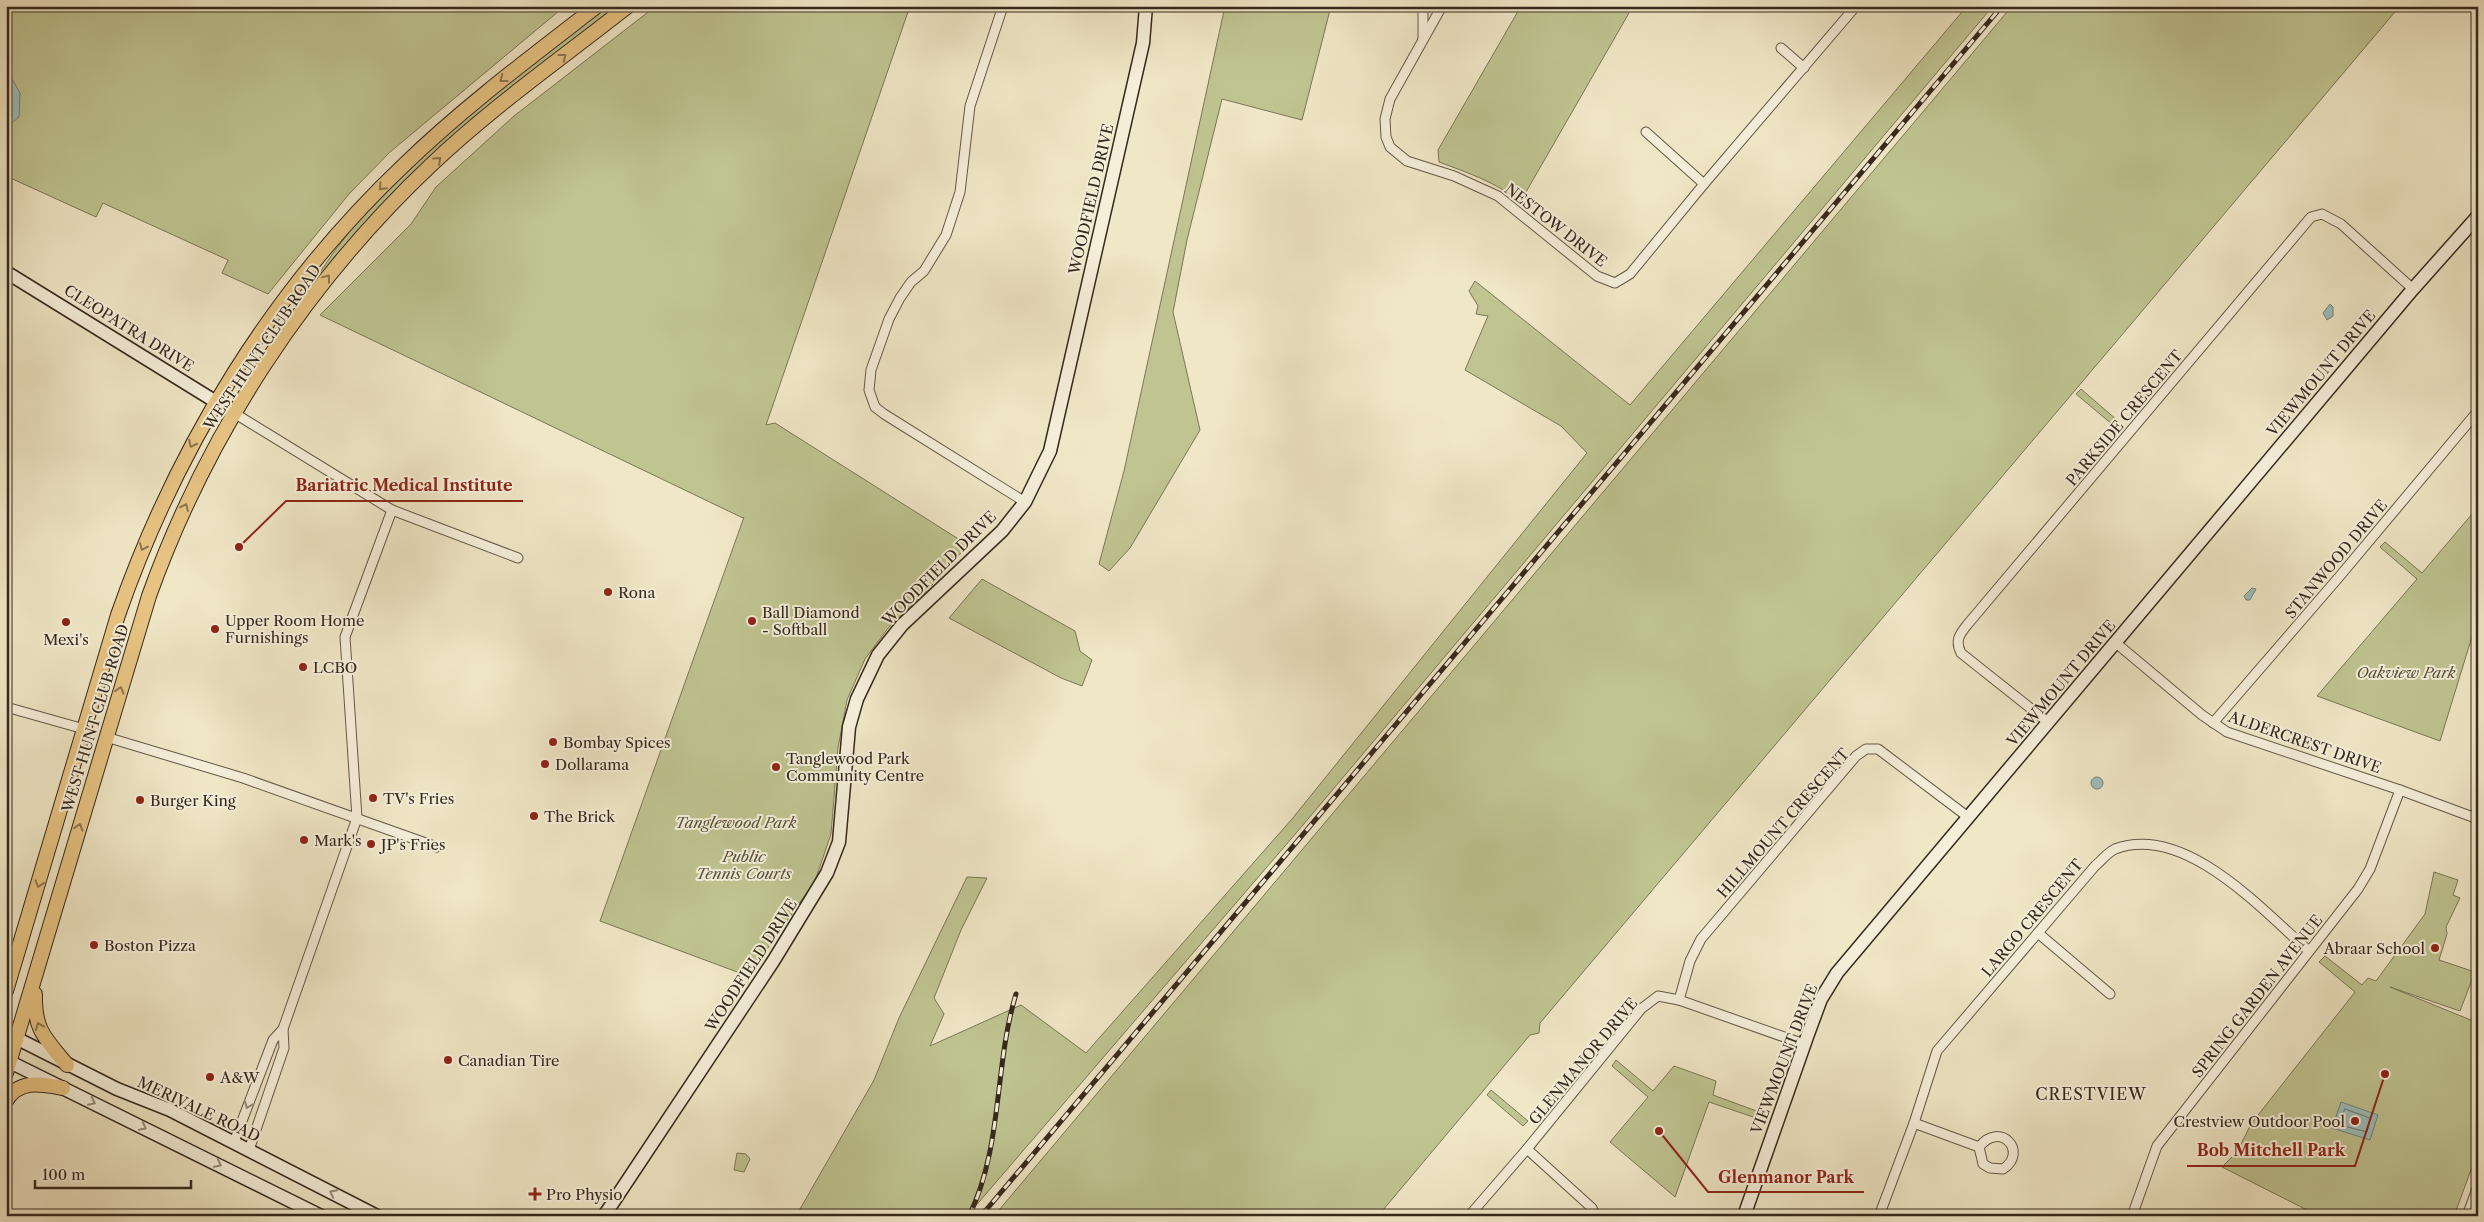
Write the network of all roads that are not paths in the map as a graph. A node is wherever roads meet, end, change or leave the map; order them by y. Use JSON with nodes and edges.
{"nodes":[{"id":1,"x":596,"y":6,"type":"edge"},
{"id":2,"x":628,"y":6,"type":"edge"},
{"id":3,"x":1003,"y":6,"type":"edge"},
{"id":4,"x":1146,"y":6,"type":"edge"},
{"id":5,"x":1423,"y":6,"type":"edge"},
{"id":6,"x":1442,"y":6,"type":"edge"},
{"id":7,"x":1856,"y":6,"type":"edge"},
{"id":8,"x":1424,"y":38,"type":"junction"},
{"id":9,"x":1781,"y":48,"type":"dead end"},
{"id":10,"x":1804,"y":68,"type":"junction"},
{"id":11,"x":1646,"y":132,"type":"dead end"},
{"id":12,"x":1704,"y":184,"type":"junction"},
{"id":13,"x":2478,"y":216,"type":"edge"},
{"id":14,"x":6,"y":272,"type":"edge"},
{"id":15,"x":2413,"y":289,"type":"junction"},
{"id":16,"x":216,"y":402,"type":"junction"},
{"id":17,"x":2478,"y":411,"type":"edge"},
{"id":18,"x":234,"y":413,"type":"junction"},
{"id":19,"x":1025,"y":502,"type":"junction"},
{"id":20,"x":392,"y":510,"type":"junction"},
{"id":21,"x":518,"y":558,"type":"dead end"},
{"id":22,"x":2116,"y":643,"type":"junction"},
{"id":23,"x":6,"y":707,"type":"edge"},
{"id":24,"x":2049,"y":723,"type":"junction"},
{"id":25,"x":2213,"y":723,"type":"junction"},
{"id":26,"x":84,"y":729,"type":"junction"},
{"id":27,"x":106,"y":737,"type":"junction"},
{"id":28,"x":2400,"y":790,"type":"junction"},
{"id":29,"x":2478,"y":808,"type":"edge"},
{"id":30,"x":1968,"y":817,"type":"junction"},
{"id":31,"x":357,"y":818,"type":"junction"},
{"id":32,"x":2476,"y":819,"type":"edge"},
{"id":33,"x":437,"y":847,"type":"dead end"},
{"id":34,"x":2038,"y":933,"type":"junction"},
{"id":35,"x":2309,"y":951,"type":"junction"},
{"id":36,"x":35,"y":975,"type":"junction"},
{"id":37,"x":9,"y":977,"type":"edge"},
{"id":38,"x":6,"y":992,"type":"edge"},
{"id":39,"x":2110,"y":994,"type":"dead end"},
{"id":40,"x":1679,"y":1000,"type":"junction"},
{"id":41,"x":283,"y":1029,"type":"junction"},
{"id":42,"x":12,"y":1036,"type":"edge"},
{"id":43,"x":1804,"y":1044,"type":"junction"},
{"id":44,"x":7,"y":1065,"type":"edge"},
{"id":45,"x":67,"y":1065,"type":"junction"},
{"id":46,"x":63,"y":1088,"type":"junction"},
{"id":47,"x":6,"y":1101,"type":"edge"},
{"id":48,"x":1914,"y":1123,"type":"junction"},
{"id":49,"x":234,"y":1142,"type":"junction"},
{"id":50,"x":1979,"y":1147,"type":"dead end"},
{"id":51,"x":1527,"y":1149,"type":"junction"},
{"id":52,"x":249,"y":1150,"type":"junction"},
{"id":53,"x":2478,"y":1186,"type":"edge"},
{"id":54,"x":322,"y":1216,"type":"edge"},
{"id":55,"x":377,"y":1216,"type":"edge"},
{"id":56,"x":604,"y":1216,"type":"edge"},
{"id":57,"x":1469,"y":1216,"type":"edge"},
{"id":58,"x":1595,"y":1216,"type":"edge"},
{"id":59,"x":1744,"y":1216,"type":"edge"},
{"id":60,"x":1879,"y":1216,"type":"edge"},
{"id":61,"x":2132,"y":1216,"type":"edge"},
{"id":62,"x":2467,"y":1216,"type":"edge"}],
"edges":[{"from":1,"to":16,"type":"main road","name":"WEST HUNT CLUB ROAD","one_way":true},
{"from":18,"to":2,"type":"main road","name":"WEST HUNT CLUB ROAD","one_way":true},
{"from":3,"to":19,"type":"street"},
{"from":4,"to":19,"type":"street","name":"WOODFIELD DRIVE"},
{"from":5,"to":8,"type":"street"},
{"from":6,"to":8,"type":"street","name":"NESTOW DRIVE"},
{"from":7,"to":10,"type":"street","name":"NESTOW DRIVE"},
{"from":8,"to":12,"type":"street","name":"NESTOW DRIVE"},
{"from":9,"to":10,"type":"street"},
{"from":10,"to":12,"type":"street","name":"NESTOW DRIVE"},
{"from":11,"to":12,"type":"street"},
{"from":13,"to":15,"type":"street","name":"VIEWMOUNT DRIVE"},
{"from":14,"to":16,"type":"street","name":"CLEOPATRA DRIVE"},
{"from":15,"to":22,"type":"street","name":"VIEWMOUNT DRIVE"},
{"from":15,"to":24,"type":"street","name":"PARKSIDE CRESCENT"},
{"from":16,"to":18,"type":"street","name":"CLEOPATRA DRIVE"},
{"from":16,"to":26,"type":"main road","name":"WEST HUNT CLUB ROAD","one_way":true},
{"from":17,"to":25,"type":"street","name":"STANWOOD DRIVE"},
{"from":18,"to":20,"type":"street"},
{"from":27,"to":18,"type":"main road","name":"WEST HUNT CLUB ROAD","one_way":true},
{"from":19,"to":56,"type":"street","name":"WOODFIELD DRIVE"},
{"from":20,"to":21,"type":"street"},
{"from":20,"to":31,"type":"street"},
{"from":22,"to":24,"type":"street","name":"VIEWMOUNT DRIVE"},
{"from":22,"to":25,"type":"street","name":"ALDERCREST DRIVE"},
{"from":23,"to":26,"type":"street"},
{"from":24,"to":30,"type":"street","name":"VIEWMOUNT DRIVE"},
{"from":25,"to":28,"type":"street","name":"ALDERCREST DRIVE"},
{"from":26,"to":27,"type":"main road"},
{"from":26,"to":37,"type":"main road","name":"WEST HUNT CLUB ROAD","one_way":true},
{"from":27,"to":31,"type":"street"},
{"from":36,"to":27,"type":"main road","name":"WEST HUNT CLUB ROAD","one_way":true},
{"from":28,"to":32,"type":"street","name":"ALDERCREST DRIVE"},
{"from":28,"to":35,"type":"street","name":"SPRING GARDEN AVENUE"},
{"from":29,"to":32,"type":"street"},
{"from":30,"to":40,"type":"street","name":"HILLMOUNT CRESCENT"},
{"from":30,"to":43,"type":"street","name":"VIEWMOUNT DRIVE"},
{"from":31,"to":33,"type":"street"},
{"from":31,"to":41,"type":"street"},
{"from":34,"to":35,"type":"street","name":"LARGO CRESCENT"},
{"from":34,"to":39,"type":"street"},
{"from":34,"to":48,"type":"street","name":"LARGO CRESCENT"},
{"from":35,"to":61,"type":"street","name":"SPRING GARDEN AVENUE"},
{"from":36,"to":42,"type":"main road","name":"WEST HUNT CLUB ROAD"},
{"from":45,"to":36,"type":"main road","one_way":true},
{"from":37,"to":38,"type":"main road","name":"WEST HUNT CLUB ROAD"},
{"from":40,"to":43,"type":"street","name":"GLENMANOR DRIVE"},
{"from":40,"to":51,"type":"street","name":"GLENMANOR DRIVE"},
{"from":41,"to":49,"type":"street","one_way":true},
{"from":41,"to":52,"type":"street"},
{"from":42,"to":44,"type":"main road","name":"WEST HUNT CLUB ROAD"},
{"from":42,"to":45,"type":"street","name":"MERIVALE ROAD"},
{"from":43,"to":59,"type":"street","name":"VIEWMOUNT DRIVE"},
{"from":44,"to":46,"type":"street"},
{"from":45,"to":49,"type":"street","name":"MERIVALE ROAD"},
{"from":46,"to":47,"type":"main road"},
{"from":46,"to":54,"type":"street","one_way":true},
{"from":48,"to":50,"type":"street"},
{"from":48,"to":60,"type":"street","name":"LARGO CRESCENT"},
{"from":49,"to":52,"type":"street","name":"MERIVALE ROAD"},
{"from":51,"to":57,"type":"street","name":"GLENMANOR DRIVE"},
{"from":51,"to":58,"type":"street"},
{"from":55,"to":52,"type":"street","name":"MERIVALE ROAD","one_way":true},
{"from":53,"to":62,"type":"street"}]}
